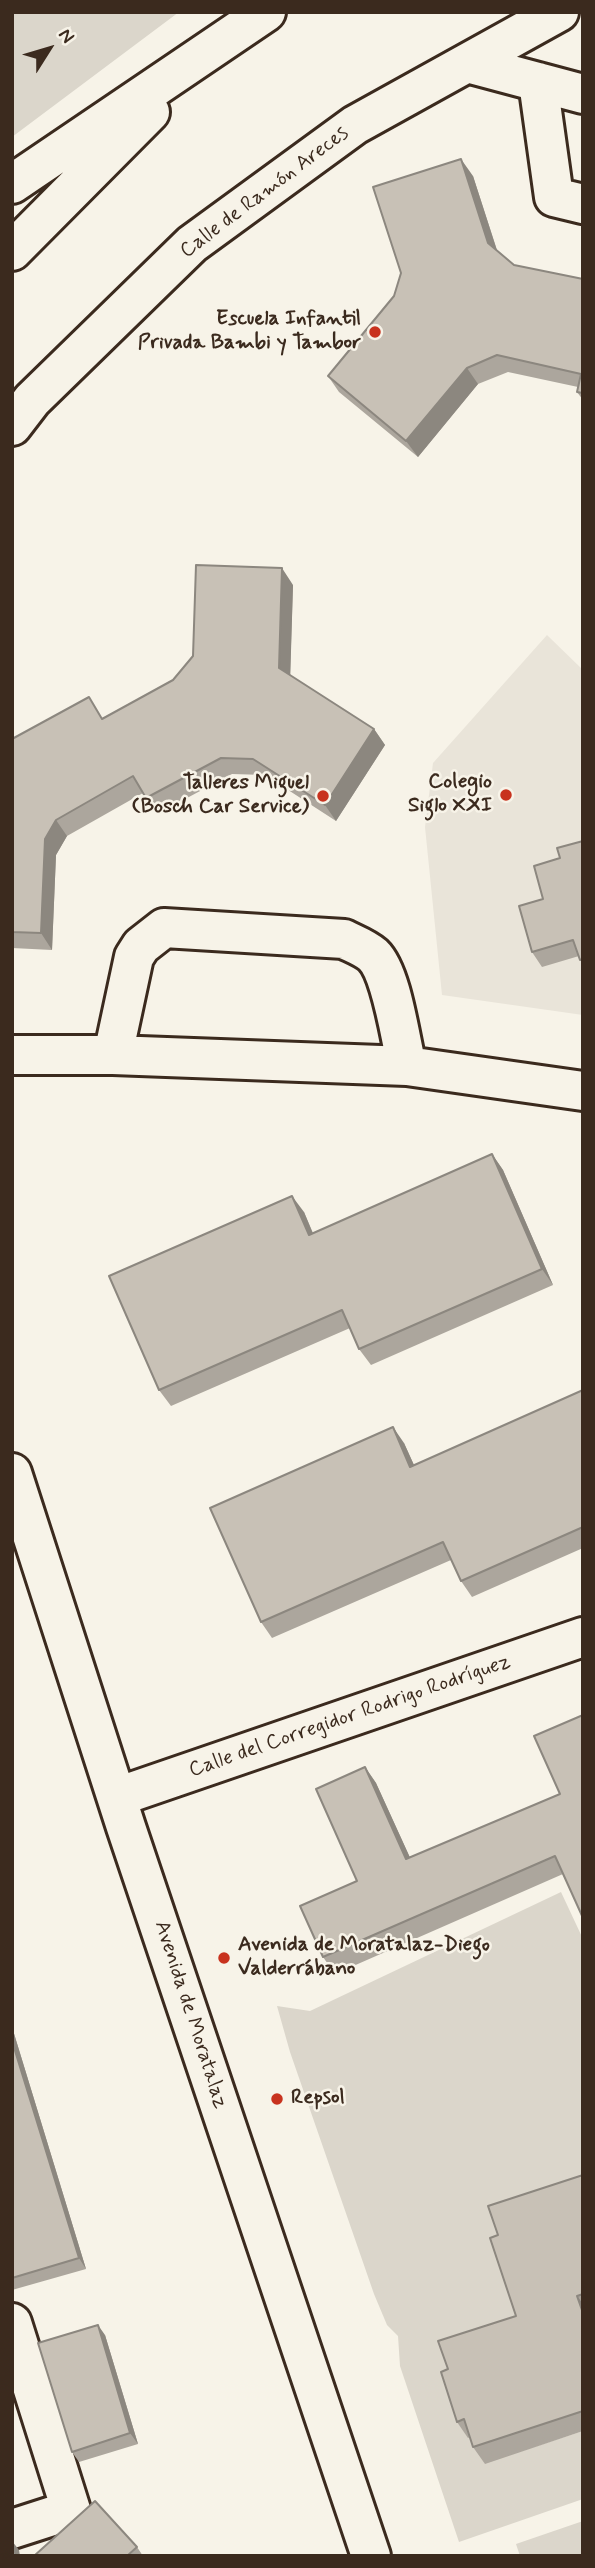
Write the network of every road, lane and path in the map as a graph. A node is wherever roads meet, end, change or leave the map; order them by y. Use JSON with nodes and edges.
{"nodes":[{"id":1,"x":266,"y":12,"type":"edge"},
{"id":2,"x":559,"y":12,"type":"edge"},
{"id":3,"x":208,"y":54,"type":"junction"},
{"id":4,"x":467,"y":63,"type":"junction"},
{"id":5,"x":538,"y":82,"type":"junction"},
{"id":6,"x":583,"y":94,"type":"edge"},
{"id":7,"x":12,"y":184,"type":"edge"},
{"id":8,"x":583,"y":204,"type":"edge"},
{"id":9,"x":12,"y":251,"type":"edge"},
{"id":10,"x":12,"y":426,"type":"edge"},
{"id":11,"x":12,"y":1055,"type":"edge"},
{"id":12,"x":113,"y":1055,"type":"junction"},
{"id":13,"x":407,"y":1066,"type":"junction"},
{"id":14,"x":583,"y":1091,"type":"edge"},
{"id":15,"x":12,"y":1473,"type":"edge"},
{"id":16,"x":583,"y":1637,"type":"edge"},
{"id":17,"x":117,"y":1797,"type":"junction"},
{"id":18,"x":12,"y":2323,"type":"edge"},
{"id":19,"x":12,"y":2529,"type":"edge"},
{"id":20,"x":371,"y":2556,"type":"edge"}],
"edges":[{"from":1,"to":3,"type":"main road"},
{"from":2,"to":4,"type":"main road","name":"Calle de Ramón Areces"},
{"from":3,"to":7,"type":"main road"},
{"from":3,"to":9,"type":"main road"},
{"from":4,"to":5,"type":"main road"},
{"from":4,"to":10,"type":"main road","name":"Calle de Ramón Areces"},
{"from":5,"to":6,"type":"main road"},
{"from":5,"to":8,"type":"main road"},
{"from":11,"to":12,"type":"main road"},
{"from":12,"to":13,"type":"main road"},
{"from":12,"to":13,"type":"main road"},
{"from":13,"to":14,"type":"main road"},
{"from":15,"to":17,"type":"main road","name":"Avenida de Moratalaz"},
{"from":16,"to":17,"type":"main road","name":"Calle del Corregidor Rodrigo Rodríguez"},
{"from":17,"to":20,"type":"main road","name":"Avenida de Moratalaz"},
{"from":18,"to":19,"type":"main road"}]}
